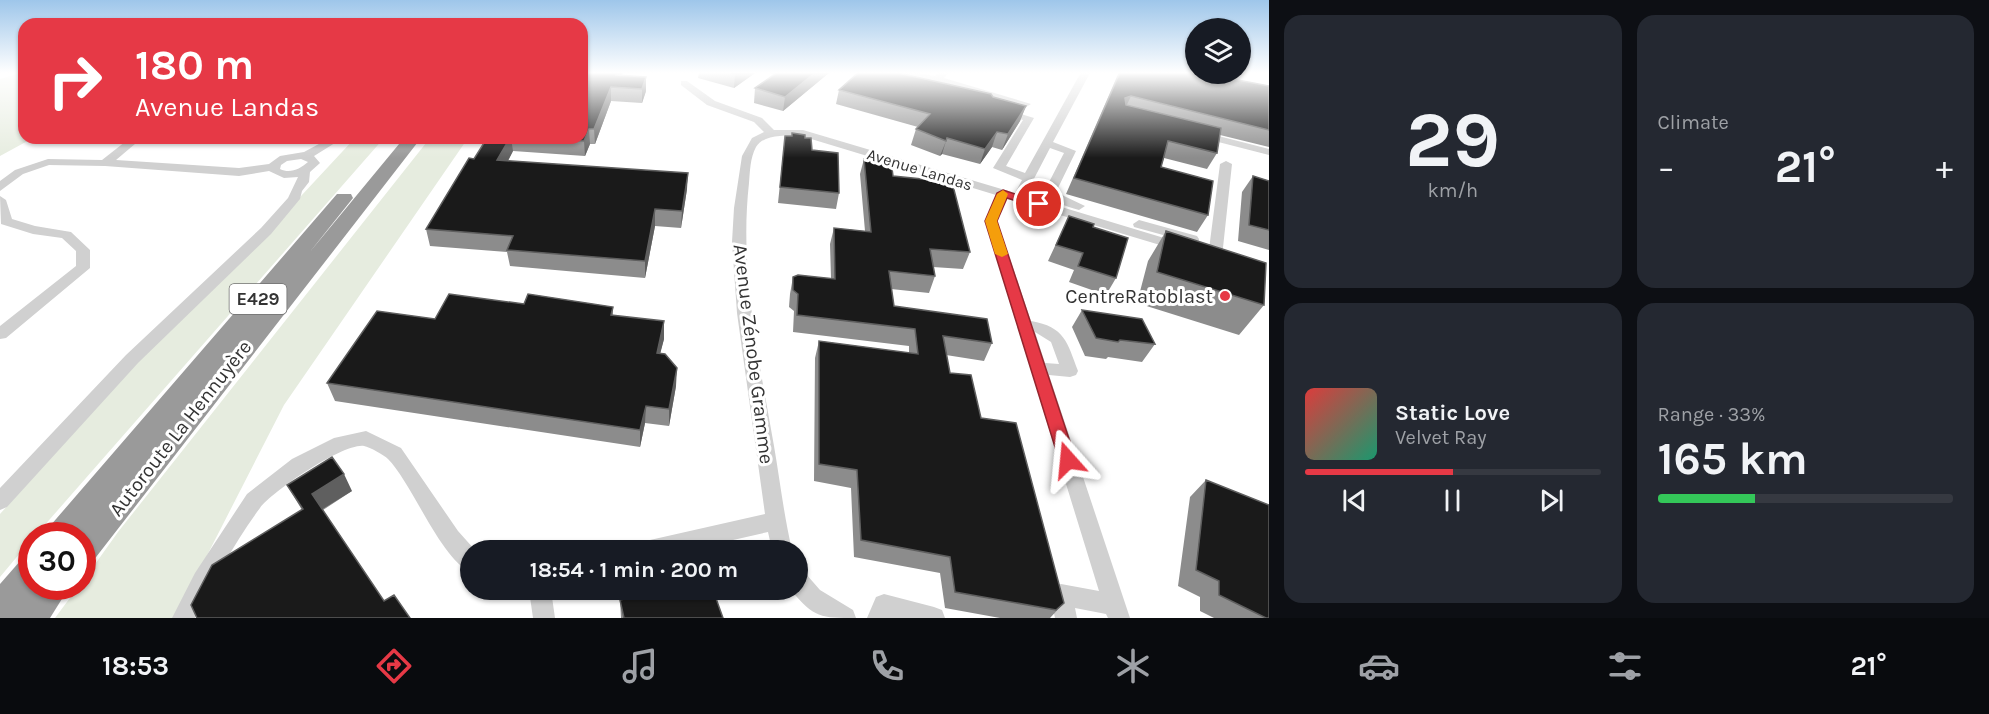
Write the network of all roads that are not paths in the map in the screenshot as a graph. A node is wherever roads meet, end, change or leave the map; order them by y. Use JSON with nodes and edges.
{"nodes":[{"id":1,"x":710,"y":101,"type":"edge"},
{"id":2,"x":1017,"y":101,"type":"edge"},
{"id":3,"x":1069,"y":101,"type":"edge"},
{"id":4,"x":1026,"y":104,"type":"edge"},
{"id":5,"x":993,"y":109,"type":"edge"},
{"id":6,"x":1190,"y":132,"type":"edge"},
{"id":7,"x":772,"y":134,"type":"junction"},
{"id":8,"x":129,"y":144,"type":"edge"},
{"id":9,"x":330,"y":144,"type":"edge"},
{"id":10,"x":391,"y":144,"type":"edge"},
{"id":11,"x":408,"y":144,"type":"edge"},
{"id":12,"x":1047,"y":144,"type":"junction"},
{"id":13,"x":1269,"y":152,"type":"edge"},
{"id":14,"x":105,"y":163,"type":"junction"},
{"id":15,"x":306,"y":163,"type":"junction"},
{"id":16,"x":1226,"y":164,"type":"dead end"},
{"id":17,"x":273,"y":167,"type":"junction"},
{"id":18,"x":1028,"y":178,"type":"junction"},
{"id":19,"x":0,"y":187,"type":"edge"},
{"id":20,"x":1010,"y":196,"type":"junction"},
{"id":21,"x":0,"y":200,"type":"edge"},
{"id":22,"x":1190,"y":250,"type":"junction"},
{"id":23,"x":1024,"y":325,"type":"junction"},
{"id":24,"x":0,"y":334,"type":"edge"},
{"id":25,"x":1038,"y":368,"type":"junction"},
{"id":26,"x":0,"y":501,"type":"edge"},
{"id":27,"x":775,"y":520,"type":"junction"},
{"id":28,"x":73,"y":522,"type":"edge"},
{"id":29,"x":96,"y":534,"type":"edge"},
{"id":30,"x":692,"y":540,"type":"edge"},
{"id":31,"x":780,"y":540,"type":"edge"},
{"id":32,"x":460,"y":549,"type":"edge"},
{"id":33,"x":18,"y":588,"type":"edge"},
{"id":34,"x":808,"y":593,"type":"edge"},
{"id":35,"x":541,"y":600,"type":"edge"},
{"id":36,"x":0,"y":609,"type":"edge"},
{"id":37,"x":1117,"y":611,"type":"edge"},
{"id":38,"x":183,"y":618,"type":"edge"},
{"id":39,"x":544,"y":618,"type":"edge"},
{"id":40,"x":845,"y":618,"type":"edge"},
{"id":41,"x":878,"y":618,"type":"edge"},
{"id":42,"x":934,"y":618,"type":"edge"},
{"id":43,"x":1066,"y":618,"type":"edge"}],
"edges":[{"from":1,"to":7,"type":"street"},
{"from":2,"to":4,"type":"street"},
{"from":3,"to":12,"type":"street"},
{"from":5,"to":18,"type":"street"},
{"from":6,"to":13,"type":"street"},
{"from":7,"to":20,"type":"street","name":"Avenue Landas"},
{"from":7,"to":27,"type":"street","name":"Avenue Zénobe Gramme"},
{"from":8,"to":14,"type":"street"},
{"from":9,"to":15,"type":"street"},
{"from":10,"to":28,"type":"highway","name":"Autoroute La Hennuyère","number":"E429"},
{"from":11,"to":29,"type":"highway","name":"Autoroute La Hennuyère","number":"E429"},
{"from":12,"to":18,"type":"street"},
{"from":12,"to":22,"type":"street"},
{"from":14,"to":17,"type":"street"},
{"from":14,"to":19,"type":"street"},
{"from":15,"to":17,"type":"street"},
{"from":15,"to":17,"type":"street"},
{"from":15,"to":26,"type":"street"},
{"from":16,"to":22,"type":"street","name":"Avenue Landas"},
{"from":18,"to":20,"type":"street"},
{"from":20,"to":22,"type":"street","name":"Avenue Landas"},
{"from":20,"to":23,"type":"street"},
{"from":21,"to":24,"type":"street"},
{"from":23,"to":25,"type":"street"},
{"from":23,"to":25,"type":"street"},
{"from":25,"to":37,"type":"street"},
{"from":27,"to":30,"type":"street"},
{"from":27,"to":31,"type":"street","name":"Avenue Zénobe Gramme"},
{"from":32,"to":38,"type":"street"},
{"from":33,"to":36,"type":"highway"},
{"from":34,"to":40,"type":"street"},
{"from":35,"to":39,"type":"street"},
{"from":37,"to":43,"type":"street"},
{"from":41,"to":42,"type":"street"}]}
